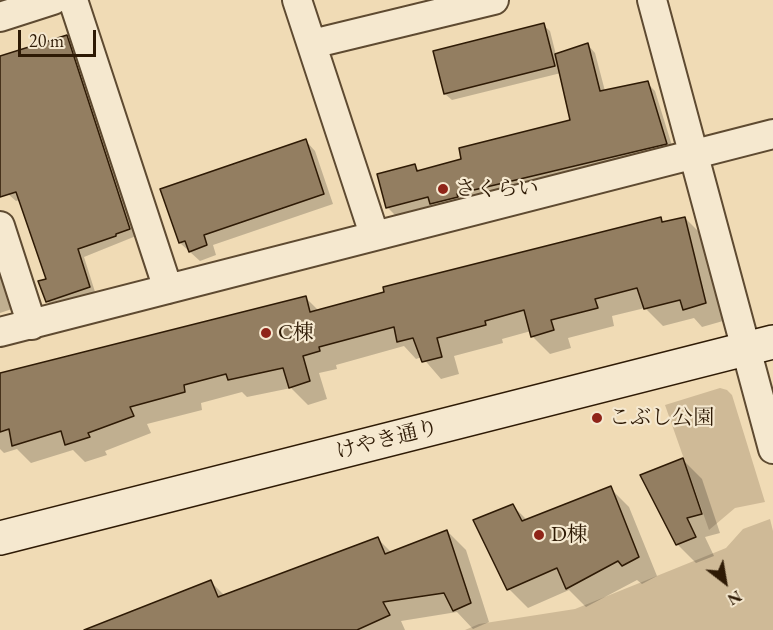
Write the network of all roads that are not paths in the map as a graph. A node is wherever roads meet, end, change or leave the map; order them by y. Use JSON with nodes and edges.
{"nodes":[{"id":1,"x":53,"y":0,"type":"edge"},
{"id":2,"x":73,"y":0,"type":"edge"},
{"id":3,"x":297,"y":0,"type":"edge"},
{"id":4,"x":494,"y":0,"type":"edge"},
{"id":5,"x":652,"y":0,"type":"edge"},
{"id":6,"x":0,"y":17,"type":"edge"},
{"id":7,"x":312,"y":44,"type":"junction"},
{"id":8,"x":773,"y":134,"type":"edge"},
{"id":9,"x":693,"y":154,"type":"junction"},
{"id":10,"x":0,"y":226,"type":"edge"},
{"id":11,"x":374,"y":234,"type":"junction"},
{"id":12,"x":168,"y":289,"type":"junction"},
{"id":13,"x":32,"y":325,"type":"junction"},
{"id":14,"x":0,"y":332,"type":"edge"},
{"id":15,"x":760,"y":345,"type":"edge"},
{"id":16,"x":773,"y":449,"type":"edge"},
{"id":17,"x":0,"y":538,"type":"edge"}],
"edges":[{"from":1,"to":6,"type":"street"},
{"from":2,"to":12,"type":"street"},
{"from":3,"to":7,"type":"street"},
{"from":4,"to":7,"type":"street"},
{"from":5,"to":9,"type":"street"},
{"from":7,"to":11,"type":"street"},
{"from":8,"to":9,"type":"street"},
{"from":9,"to":11,"type":"street"},
{"from":9,"to":15,"type":"street"},
{"from":10,"to":13,"type":"street"},
{"from":11,"to":12,"type":"street"},
{"from":12,"to":13,"type":"street"},
{"from":13,"to":14,"type":"street"},
{"from":15,"to":16,"type":"street"},
{"from":15,"to":17,"type":"street","name":"けやき通り"}]}
